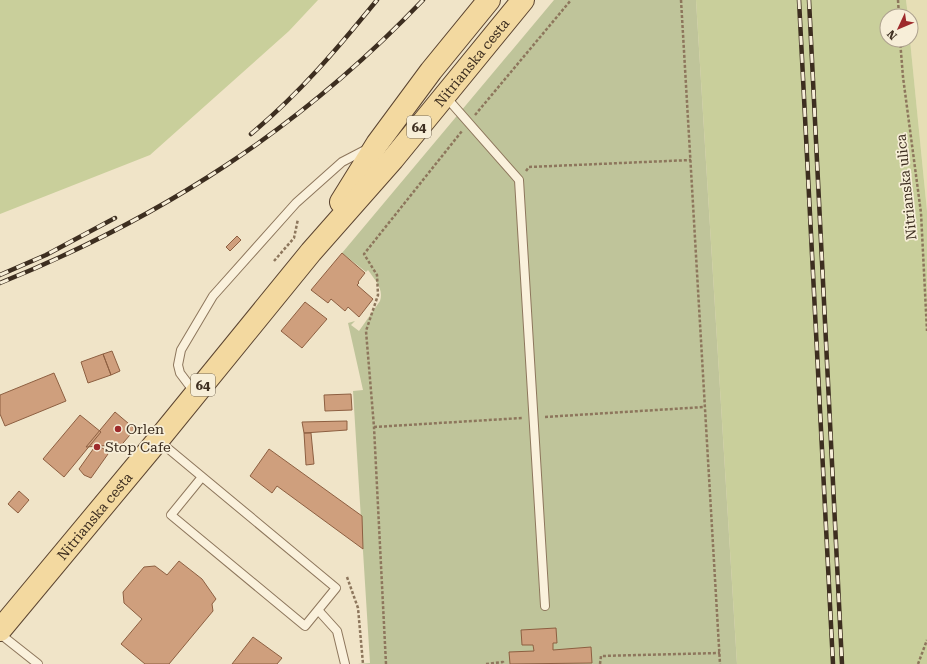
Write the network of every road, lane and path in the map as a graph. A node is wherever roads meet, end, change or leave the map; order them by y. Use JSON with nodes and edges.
{"nodes":[{"id":1,"x":489,"y":0,"type":"edge"},
{"id":2,"x":524,"y":0,"type":"edge"},
{"id":3,"x":571,"y":0,"type":"edge"},
{"id":4,"x":681,"y":0,"type":"edge"},
{"id":5,"x":901,"y":48,"type":"edge"},
{"id":6,"x":445,"y":96,"type":"junction"},
{"id":7,"x":468,"y":123,"type":"junction"},
{"id":8,"x":376,"y":144,"type":"junction"},
{"id":9,"x":691,"y":160,"type":"junction"},
{"id":10,"x":519,"y":180,"type":"junction"},
{"id":11,"x":302,"y":197,"type":"junction"},
{"id":12,"x":311,"y":252,"type":"junction"},
{"id":13,"x":274,"y":261,"type":"dead end"},
{"id":14,"x":927,"y":331,"type":"edge"},
{"id":15,"x":196,"y":394,"type":"junction"},
{"id":16,"x":158,"y":440,"type":"junction"},
{"id":17,"x":202,"y":477,"type":"junction"},
{"id":18,"x":347,"y":577,"type":"dead end"},
{"id":19,"x":545,"y":606,"type":"dead end"},
{"id":20,"x":318,"y":610,"type":"junction"},
{"id":21,"x":0,"y":630,"type":"edge"},
{"id":22,"x":0,"y":634,"type":"edge"},
{"id":23,"x":927,"y":640,"type":"edge"},
{"id":24,"x":720,"y":653,"type":"junction"},
{"id":25,"x":38,"y":664,"type":"edge"},
{"id":26,"x":345,"y":664,"type":"edge"},
{"id":27,"x":363,"y":664,"type":"edge"},
{"id":28,"x":386,"y":664,"type":"edge"},
{"id":29,"x":486,"y":664,"type":"edge"},
{"id":30,"x":504,"y":664,"type":"edge"},
{"id":31,"x":600,"y":664,"type":"edge"},
{"id":32,"x":720,"y":664,"type":"edge"},
{"id":33,"x":918,"y":664,"type":"edge"}],
"edges":[{"from":1,"to":8,"type":"main road","name":"Nitrianska cesta","number":"64"},
{"from":2,"to":6,"type":"main road","name":"Nitrianska cesta","number":"64"},
{"from":3,"to":7,"type":"path"},
{"from":4,"to":9,"type":"path"},
{"from":5,"to":14,"type":"path","name":"Nitrianska ulica"},
{"from":6,"to":7,"type":"lane"},
{"from":6,"to":12,"type":"main road","name":"Nitrianska cesta","number":"64"},
{"from":7,"to":10,"type":"lane"},
{"from":7,"to":28,"type":"path"},
{"from":8,"to":11,"type":"lane"},
{"from":8,"to":12,"type":"main road","name":"Nitrianska cesta","number":"64"},
{"from":9,"to":10,"type":"path"},
{"from":9,"to":24,"type":"path"},
{"from":10,"to":19,"type":"lane"},
{"from":11,"to":13,"type":"path"},
{"from":11,"to":15,"type":"lane"},
{"from":12,"to":15,"type":"main road","name":"Nitrianska cesta","number":"64"},
{"from":15,"to":16,"type":"main road","name":"Nitrianska cesta","number":"64"},
{"from":16,"to":17,"type":"lane"},
{"from":16,"to":21,"type":"main road","name":"Nitrianska cesta","number":"64"},
{"from":17,"to":20,"type":"lane"},
{"from":17,"to":20,"type":"lane"},
{"from":18,"to":27,"type":"path"},
{"from":20,"to":26,"type":"lane"},
{"from":22,"to":25,"type":"lane"},
{"from":23,"to":33,"type":"path"},
{"from":24,"to":31,"type":"path"},
{"from":24,"to":32,"type":"path"},
{"from":29,"to":30,"type":"path"}]}
